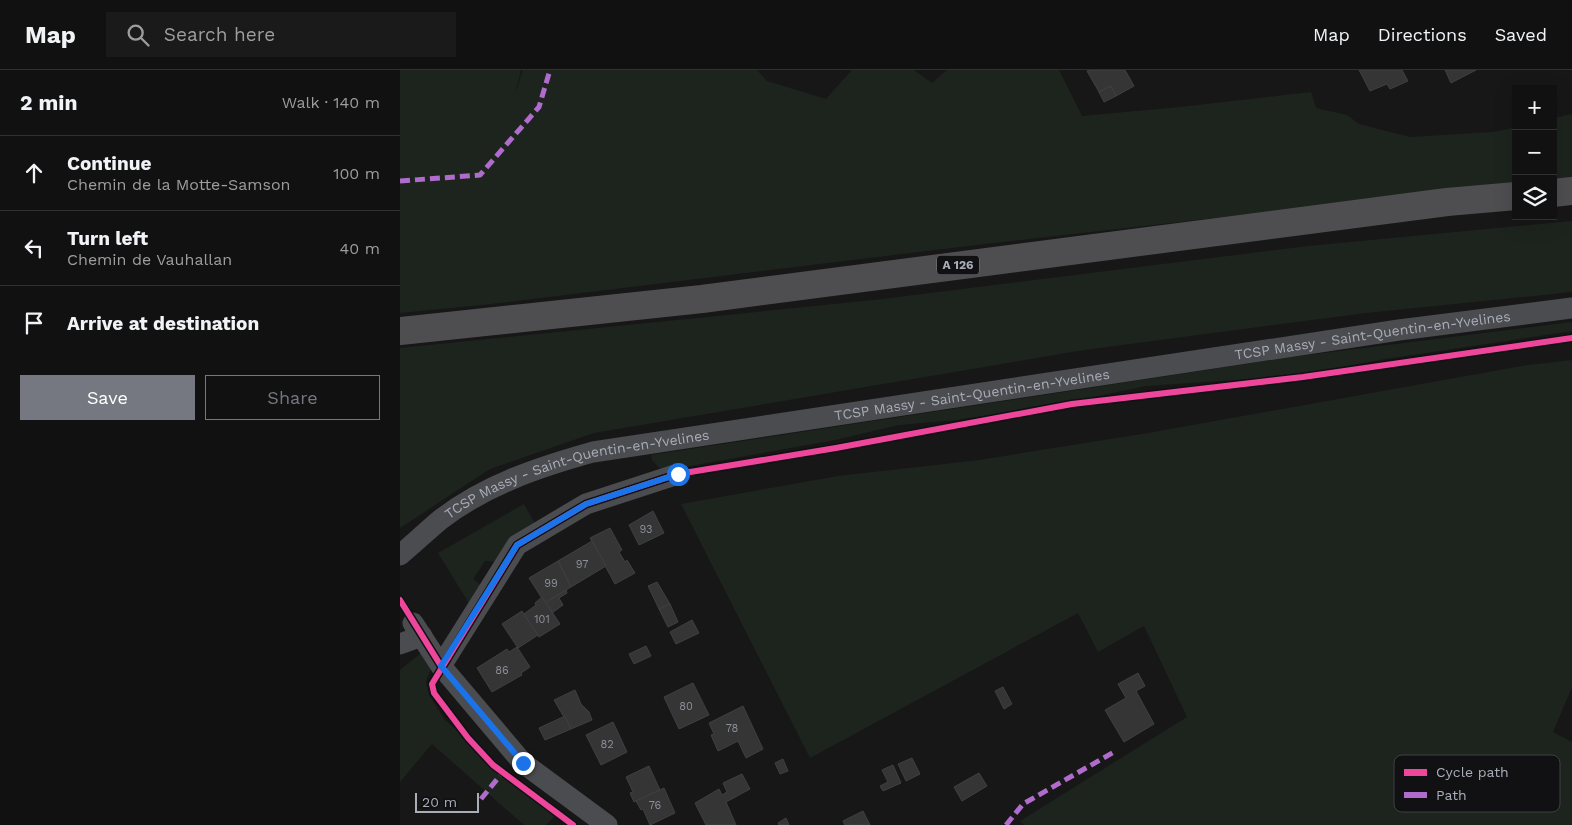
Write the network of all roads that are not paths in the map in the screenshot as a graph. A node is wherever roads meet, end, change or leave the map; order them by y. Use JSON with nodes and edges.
{"nodes":[{"id":1,"x":1572,"y":191,"type":"edge"},
{"id":2,"x":1557,"y":193,"type":"edge"},
{"id":3,"x":1512,"y":196,"type":"edge"},
{"id":4,"x":1572,"y":308,"type":"edge"},
{"id":5,"x":400,"y":331,"type":"edge"},
{"id":6,"x":678,"y":474,"type":"dead end"},
{"id":7,"x":400,"y":556,"type":"edge"},
{"id":8,"x":400,"y":644,"type":"edge"},
{"id":9,"x":441,"y":666,"type":"junction"},
{"id":10,"x":607,"y":825,"type":"edge"}],
"edges":[{"from":1,"to":2,"type":"highway"},
{"from":3,"to":5,"type":"highway","number":"A 126"},
{"from":4,"to":7,"type":"street","name":"TCSP Massy - Saint-Quentin-en-Yvelines"},
{"from":6,"to":9,"type":"street"},
{"from":8,"to":9,"type":"street"},
{"from":9,"to":10,"type":"street"}]}
